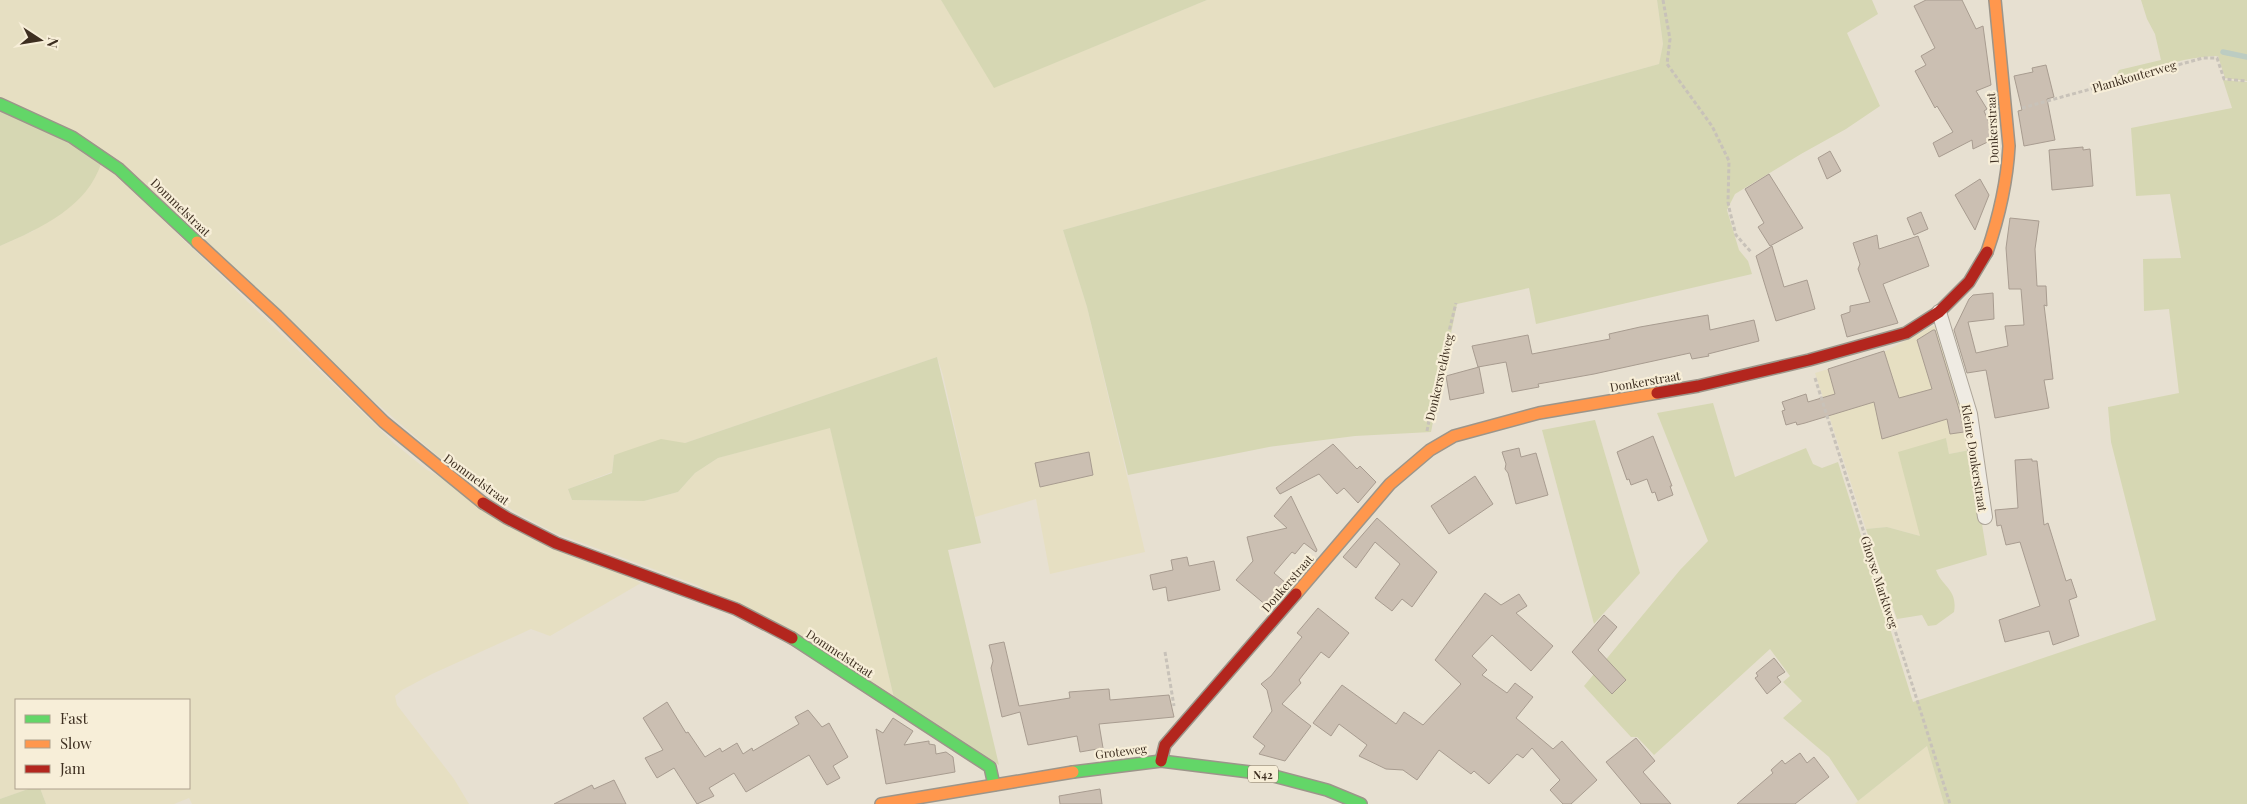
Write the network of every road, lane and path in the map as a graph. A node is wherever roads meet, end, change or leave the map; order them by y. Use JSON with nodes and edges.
{"nodes":[{"id":1,"x":1663,"y":0,"type":"edge"},
{"id":2,"x":1995,"y":0,"type":"edge"},
{"id":3,"x":2247,"y":81,"type":"edge"},
{"id":4,"x":0,"y":104,"type":"edge"},
{"id":5,"x":2007,"y":111,"type":"junction"},
{"id":6,"x":1752,"y":252,"type":"dead end"},
{"id":7,"x":1456,"y":303,"type":"dead end"},
{"id":8,"x":1939,"y":312,"type":"junction"},
{"id":9,"x":1809,"y":360,"type":"junction"},
{"id":10,"x":1430,"y":450,"type":"junction"},
{"id":11,"x":1985,"y":517,"type":"dead end"},
{"id":12,"x":1165,"y":652,"type":"dead end"},
{"id":13,"x":1179,"y":730,"type":"junction"},
{"id":14,"x":1161,"y":761,"type":"junction"},
{"id":15,"x":994,"y":785,"type":"junction"},
{"id":16,"x":881,"y":804,"type":"edge"},
{"id":17,"x":1361,"y":804,"type":"edge"},
{"id":18,"x":1950,"y":804,"type":"edge"}],
"edges":[{"from":1,"to":6,"type":"path"},
{"from":2,"to":5,"type":"street","name":"Donkerstraat"},
{"from":3,"to":5,"type":"path","name":"Plankkouterweg"},
{"from":4,"to":15,"type":"street","name":"Dommelstraat"},
{"from":5,"to":8,"type":"street","name":"Donkerstraat"},
{"from":7,"to":10,"type":"path","name":"Donkersveldweg"},
{"from":8,"to":9,"type":"street","name":"Donkerstraat"},
{"from":8,"to":11,"type":"street","name":"Kleine Donkerstraat"},
{"from":9,"to":10,"type":"street","name":"Donkerstraat"},
{"from":9,"to":18,"type":"path","name":"Ghoyse Marktweg"},
{"from":10,"to":13,"type":"street","name":"Donkerstraat"},
{"from":12,"to":13,"type":"path"},
{"from":13,"to":14,"type":"street","name":"Donkerstraat"},
{"from":14,"to":15,"type":"street","name":"Groteweg","number":"N42"},
{"from":14,"to":17,"type":"street","name":"Groteweg","number":"N42"},
{"from":15,"to":16,"type":"street","name":"Groteweg","number":"N42"}]}
